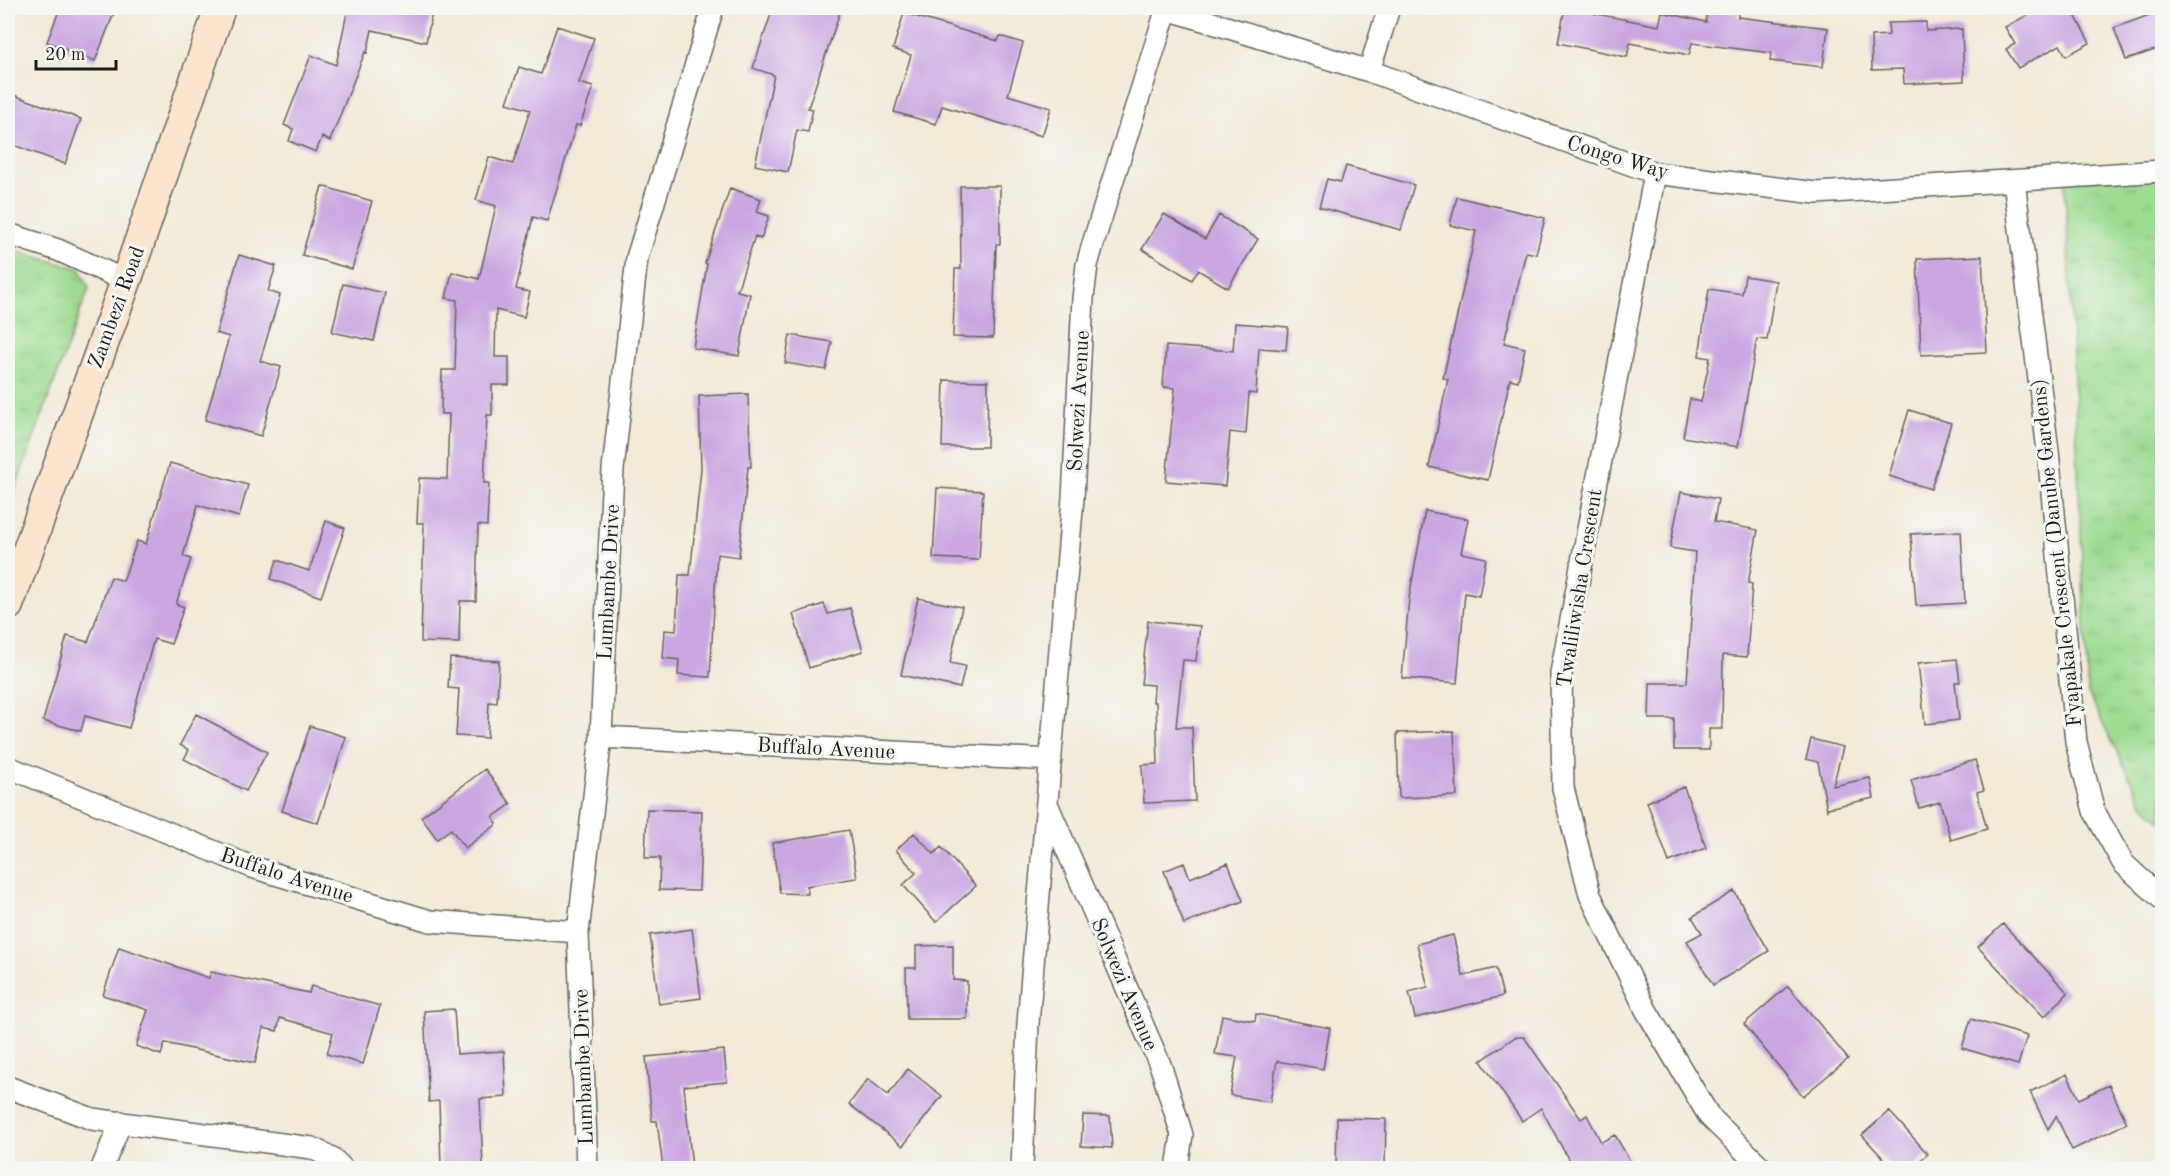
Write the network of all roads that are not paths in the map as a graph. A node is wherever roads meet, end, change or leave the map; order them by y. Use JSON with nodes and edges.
{"nodes":[{"id":1,"x":220,"y":8,"type":"edge"},
{"id":2,"x":713,"y":8,"type":"edge"},
{"id":3,"x":1166,"y":8,"type":"edge"},
{"id":4,"x":1389,"y":8,"type":"edge"},
{"id":5,"x":1369,"y":71,"type":"junction"},
{"id":6,"x":2163,"y":171,"type":"edge"},
{"id":7,"x":1654,"y":173,"type":"junction"},
{"id":8,"x":2014,"y":181,"type":"junction"},
{"id":9,"x":8,"y":234,"type":"edge"},
{"id":10,"x":126,"y":281,"type":"junction"},
{"id":11,"x":8,"y":605,"type":"edge"},
{"id":12,"x":601,"y":737,"type":"junction"},
{"id":13,"x":1051,"y":760,"type":"junction"},
{"id":14,"x":8,"y":767,"type":"edge"},
{"id":15,"x":1047,"y":804,"type":"junction"},
{"id":16,"x":2163,"y":899,"type":"edge"},
{"id":17,"x":578,"y":932,"type":"junction"},
{"id":18,"x":8,"y":1088,"type":"edge"},
{"id":19,"x":121,"y":1122,"type":"junction"},
{"id":20,"x":102,"y":1168,"type":"edge"},
{"id":21,"x":342,"y":1168,"type":"edge"},
{"id":22,"x":587,"y":1168,"type":"edge"},
{"id":23,"x":1022,"y":1168,"type":"edge"},
{"id":24,"x":1177,"y":1168,"type":"edge"},
{"id":25,"x":1762,"y":1168,"type":"edge"}],
"edges":[{"from":1,"to":10,"type":"main road","name":"Zambezi Road"},
{"from":2,"to":12,"type":"street","name":"Lumbambe Drive"},
{"from":3,"to":5,"type":"street","name":"Congo Way"},
{"from":3,"to":13,"type":"street","name":"Solwezi Avenue"},
{"from":4,"to":5,"type":"street"},
{"from":5,"to":7,"type":"street","name":"Congo Way"},
{"from":6,"to":8,"type":"street","name":"Congo Way"},
{"from":7,"to":8,"type":"street","name":"Congo Way"},
{"from":7,"to":25,"type":"street","name":"Twaliliwisha Crescent"},
{"from":8,"to":16,"type":"street","name":"Fyapakale Crescent (Danube Gardens)"},
{"from":9,"to":10,"type":"street"},
{"from":10,"to":11,"type":"main road","name":"Zambezi Road"},
{"from":12,"to":13,"type":"street","name":"Buffalo Avenue"},
{"from":12,"to":17,"type":"street","name":"Lumbambe Drive"},
{"from":13,"to":15,"type":"street","name":"Solwezi Avenue"},
{"from":14,"to":17,"type":"street","name":"Buffalo Avenue"},
{"from":15,"to":23,"type":"street","name":"Solwezi Avenue"},
{"from":15,"to":24,"type":"street","name":"Solwezi Avenue"},
{"from":17,"to":22,"type":"street","name":"Lumbambe Drive"},
{"from":18,"to":19,"type":"street"},
{"from":19,"to":20,"type":"street"},
{"from":19,"to":21,"type":"street"}]}
